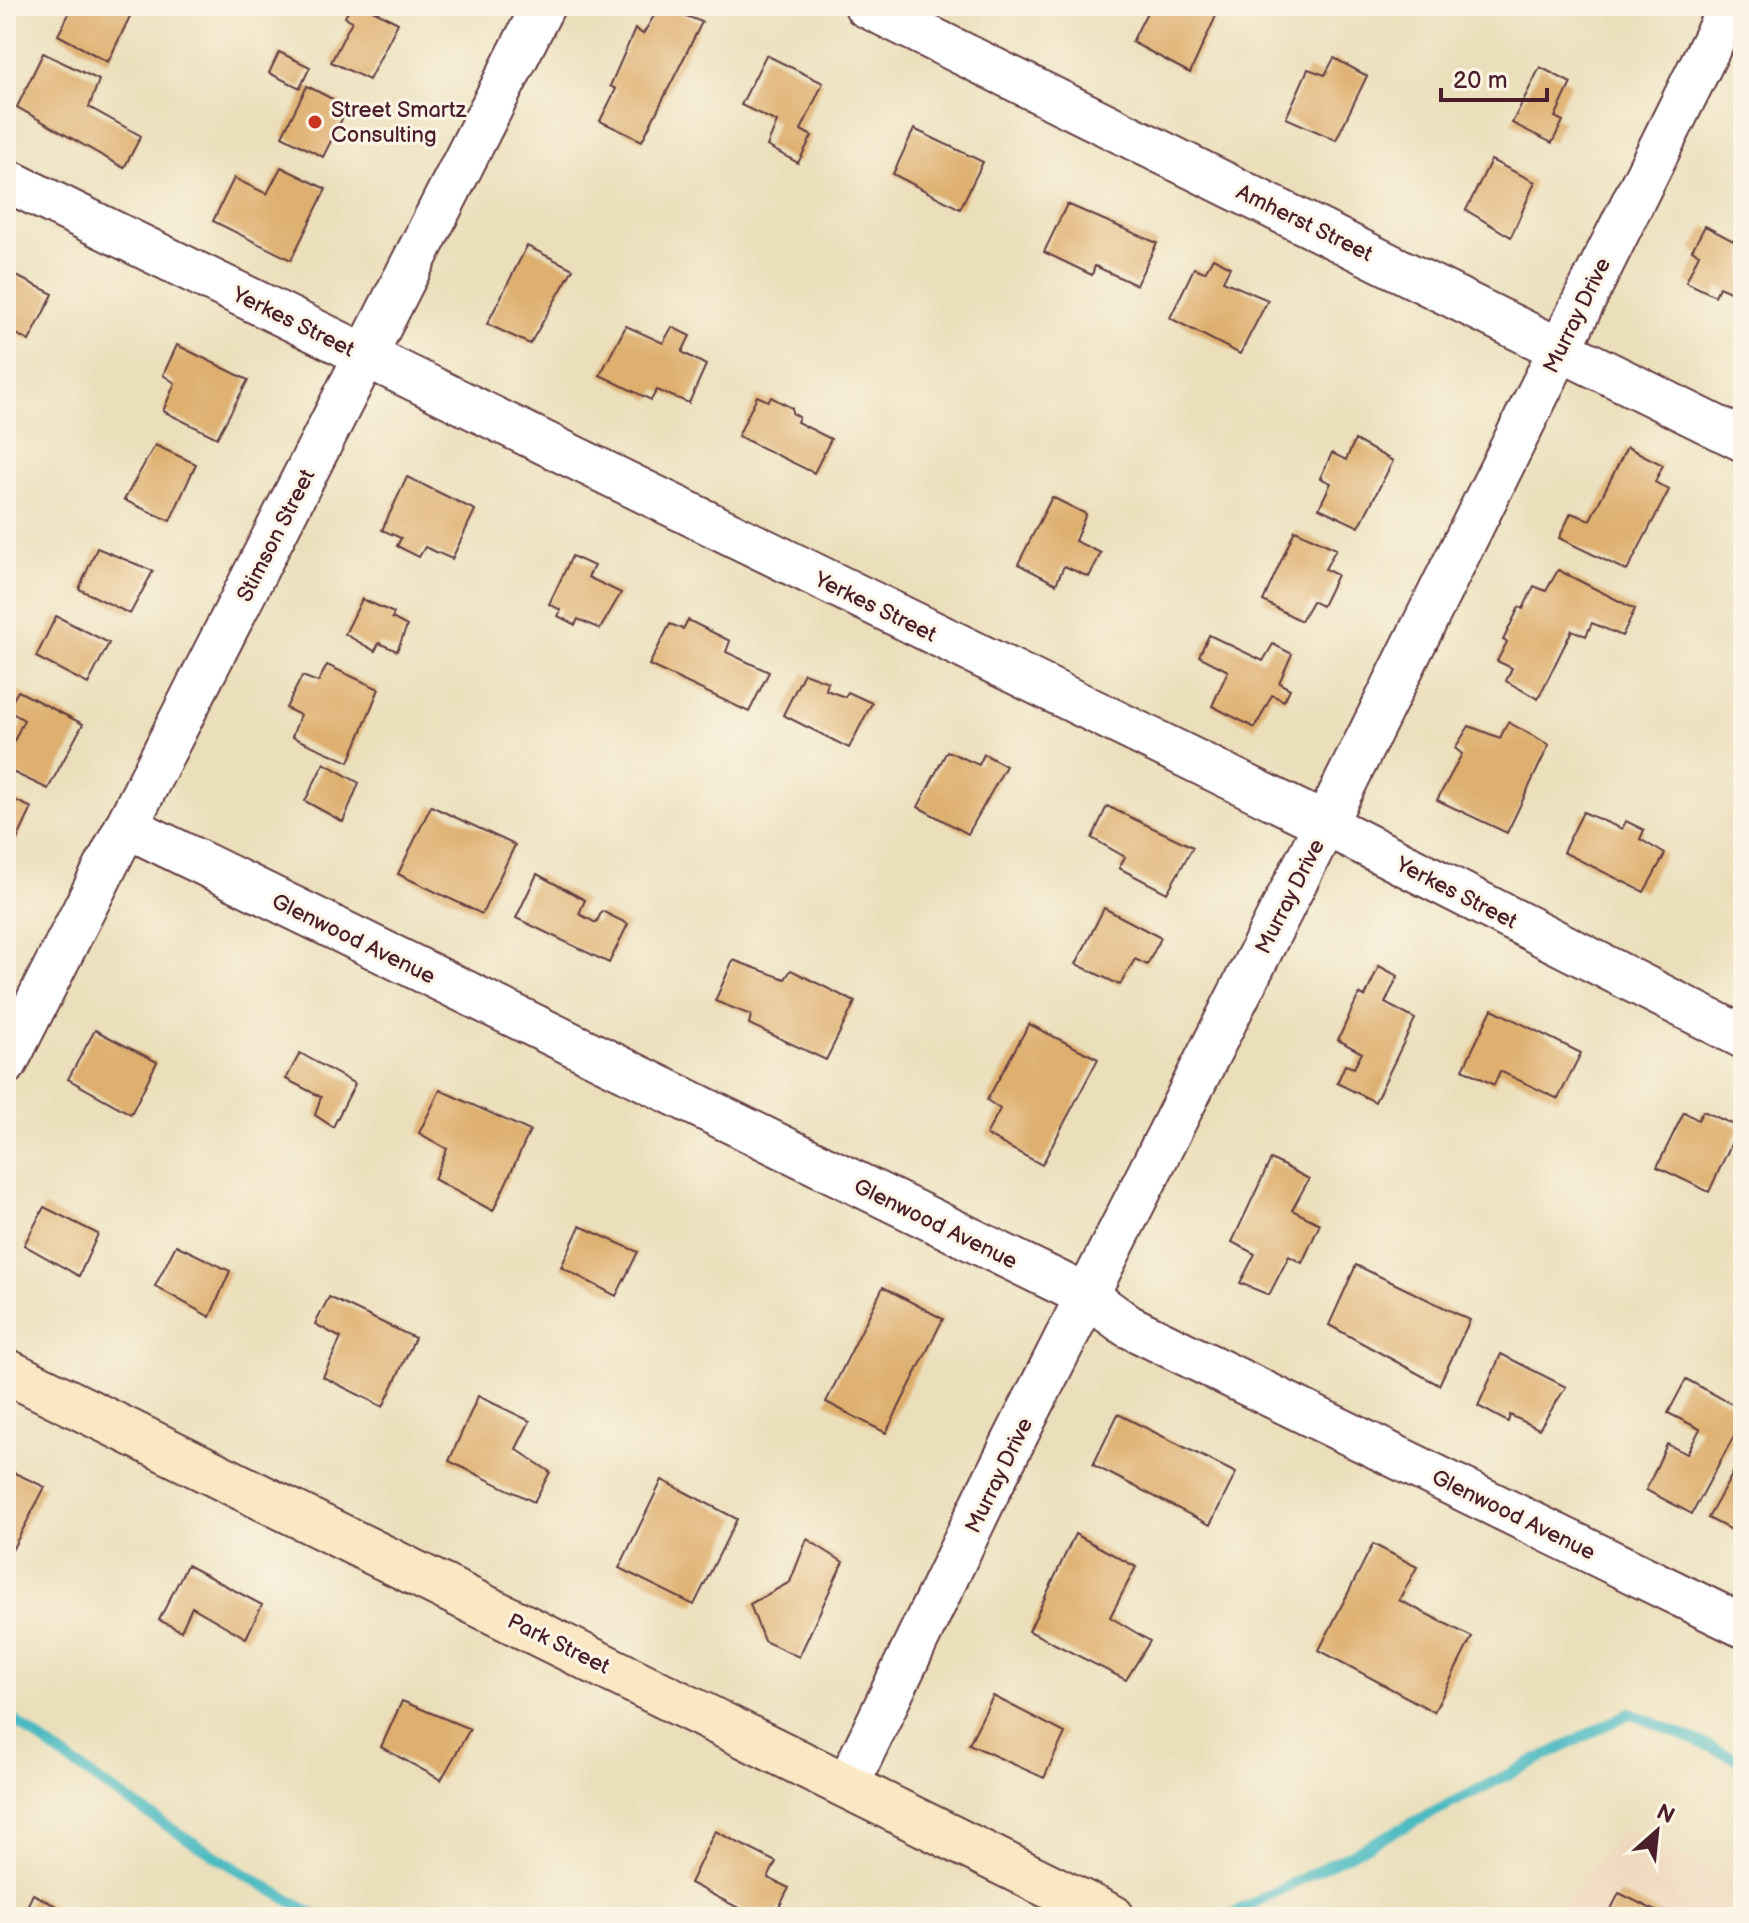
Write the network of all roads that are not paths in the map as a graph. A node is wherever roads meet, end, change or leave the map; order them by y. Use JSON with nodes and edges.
{"nodes":[{"id":1,"x":543,"y":6,"type":"edge"},
{"id":2,"x":866,"y":6,"type":"edge"},
{"id":3,"x":1730,"y":6,"type":"edge"},
{"id":4,"x":6,"y":180,"type":"edge"},
{"id":5,"x":1560,"y":347,"type":"junction"},
{"id":6,"x":366,"y":357,"type":"junction"},
{"id":7,"x":1743,"y":440,"type":"edge"},
{"id":8,"x":1325,"y":824,"type":"junction"},
{"id":9,"x":126,"y":826,"type":"junction"},
{"id":10,"x":1743,"y":1037,"type":"edge"},
{"id":11,"x":6,"y":1063,"type":"edge"},
{"id":12,"x":1087,"y":1296,"type":"junction"},
{"id":13,"x":6,"y":1371,"type":"edge"},
{"id":14,"x":1743,"y":1626,"type":"edge"},
{"id":15,"x":847,"y":1786,"type":"junction"},
{"id":16,"x":1112,"y":1917,"type":"edge"}],
"edges":[{"from":1,"to":6,"type":"street","name":"Stimson Street"},
{"from":2,"to":5,"type":"street","name":"Amherst Street"},
{"from":3,"to":5,"type":"street","name":"Murray Drive"},
{"from":4,"to":6,"type":"street","name":"Yerkes Street"},
{"from":5,"to":7,"type":"street","name":"Amherst Street"},
{"from":5,"to":8,"type":"street","name":"Murray Drive"},
{"from":6,"to":8,"type":"street","name":"Yerkes Street"},
{"from":6,"to":9,"type":"street","name":"Stimson Street"},
{"from":8,"to":10,"type":"street","name":"Yerkes Street"},
{"from":8,"to":12,"type":"street","name":"Murray Drive"},
{"from":9,"to":11,"type":"street","name":"Stimson Street"},
{"from":9,"to":12,"type":"street","name":"Glenwood Avenue"},
{"from":12,"to":14,"type":"street","name":"Glenwood Avenue"},
{"from":12,"to":15,"type":"street","name":"Murray Drive"},
{"from":13,"to":15,"type":"street","name":"Park Street"},
{"from":15,"to":16,"type":"street","name":"Park Street"}]}
